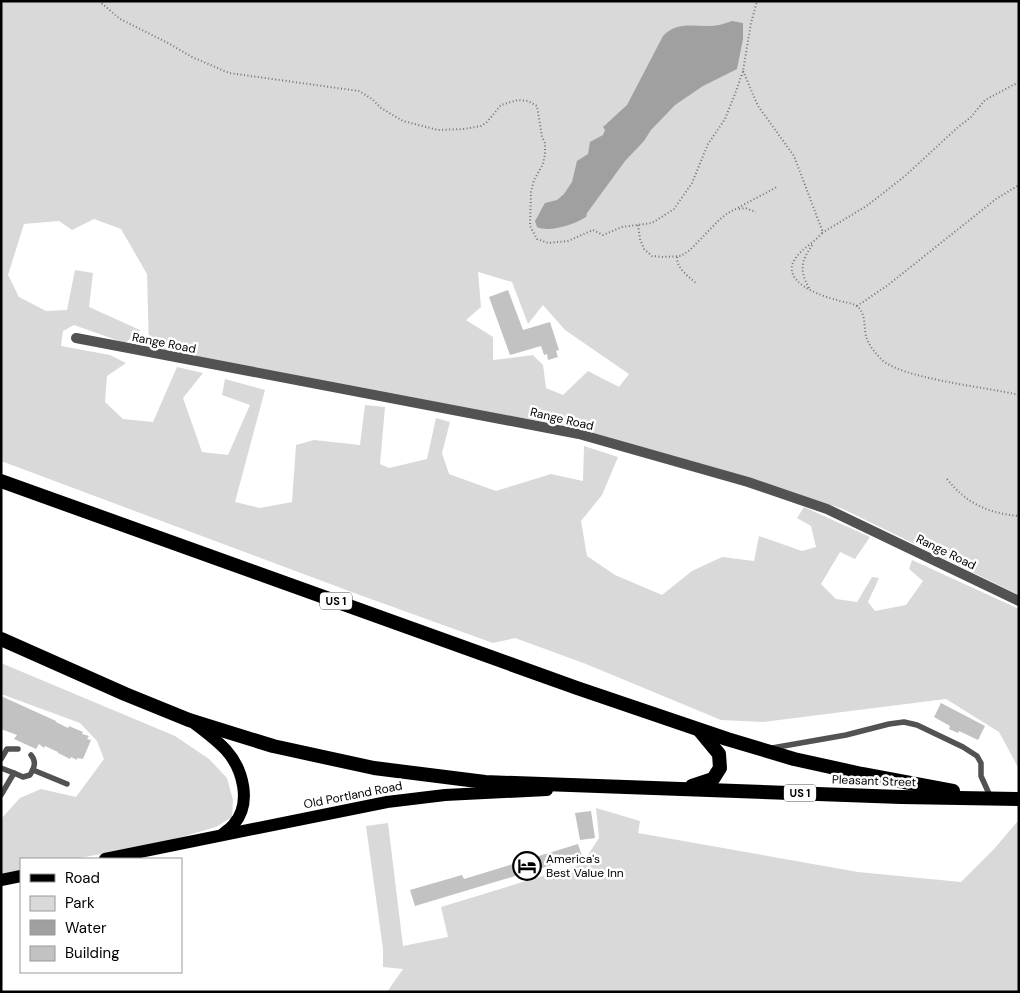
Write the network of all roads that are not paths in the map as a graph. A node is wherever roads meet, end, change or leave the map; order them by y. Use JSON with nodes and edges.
{"nodes":[{"id":1,"x":76,"y":338,"type":"dead end"},
{"id":2,"x":1,"y":481,"type":"edge"},
{"id":3,"x":1019,"y":601,"type":"edge"},
{"id":4,"x":1,"y":639,"type":"edge"},
{"id":5,"x":189,"y":720,"type":"junction"},
{"id":6,"x":700,"y":731,"type":"junction"},
{"id":7,"x":18,"y":749,"type":"dead end"},
{"id":8,"x":761,"y":750,"type":"junction"},
{"id":9,"x":31,"y":755,"type":"dead end"},
{"id":10,"x":1,"y":759,"type":"edge"},
{"id":11,"x":1,"y":768,"type":"edge"},
{"id":12,"x":33,"y":770,"type":"junction"},
{"id":13,"x":14,"y":773,"type":"junction"},
{"id":14,"x":67,"y":784,"type":"dead end"},
{"id":15,"x":609,"y":787,"type":"junction"},
{"id":16,"x":677,"y":789,"type":"junction"},
{"id":17,"x":1,"y":795,"type":"edge"},
{"id":18,"x":991,"y":798,"type":"junction"},
{"id":19,"x":1019,"y":799,"type":"edge"},
{"id":20,"x":220,"y":836,"type":"junction"},
{"id":21,"x":110,"y":858,"type":"edge"},
{"id":22,"x":20,"y":876,"type":"edge"},
{"id":23,"x":1,"y":880,"type":"edge"}],
"edges":[{"from":1,"to":3,"type":"street","name":"Range Road"},
{"from":2,"to":6,"type":"highway","number":"US 1"},
{"from":4,"to":5,"type":"highway","name":"Pleasant Street"},
{"from":5,"to":15,"type":"highway","name":"Pleasant Street"},
{"from":5,"to":20,"type":"main road"},
{"from":6,"to":8,"type":"highway","number":"US 1"},
{"from":6,"to":16,"type":"highway"},
{"from":7,"to":10,"type":"lane"},
{"from":8,"to":18,"type":"highway","number":"US 1"},
{"from":8,"to":18,"type":"lane"},
{"from":9,"to":12,"type":"lane"},
{"from":11,"to":13,"type":"lane"},
{"from":12,"to":13,"type":"lane"},
{"from":12,"to":14,"type":"lane"},
{"from":13,"to":17,"type":"lane"},
{"from":15,"to":16,"type":"highway","name":"Pleasant Street","number":"US 1"},
{"from":15,"to":20,"type":"main road","name":"Old Portland Road","number":"US 1"},
{"from":16,"to":18,"type":"highway","name":"Pleasant Street","number":"US 1"},
{"from":18,"to":19,"type":"highway","name":"Pleasant Street","number":"US 1"},
{"from":20,"to":21,"type":"main road","name":"Old Portland Road","number":"US 1"},
{"from":22,"to":23,"type":"main road"}]}
